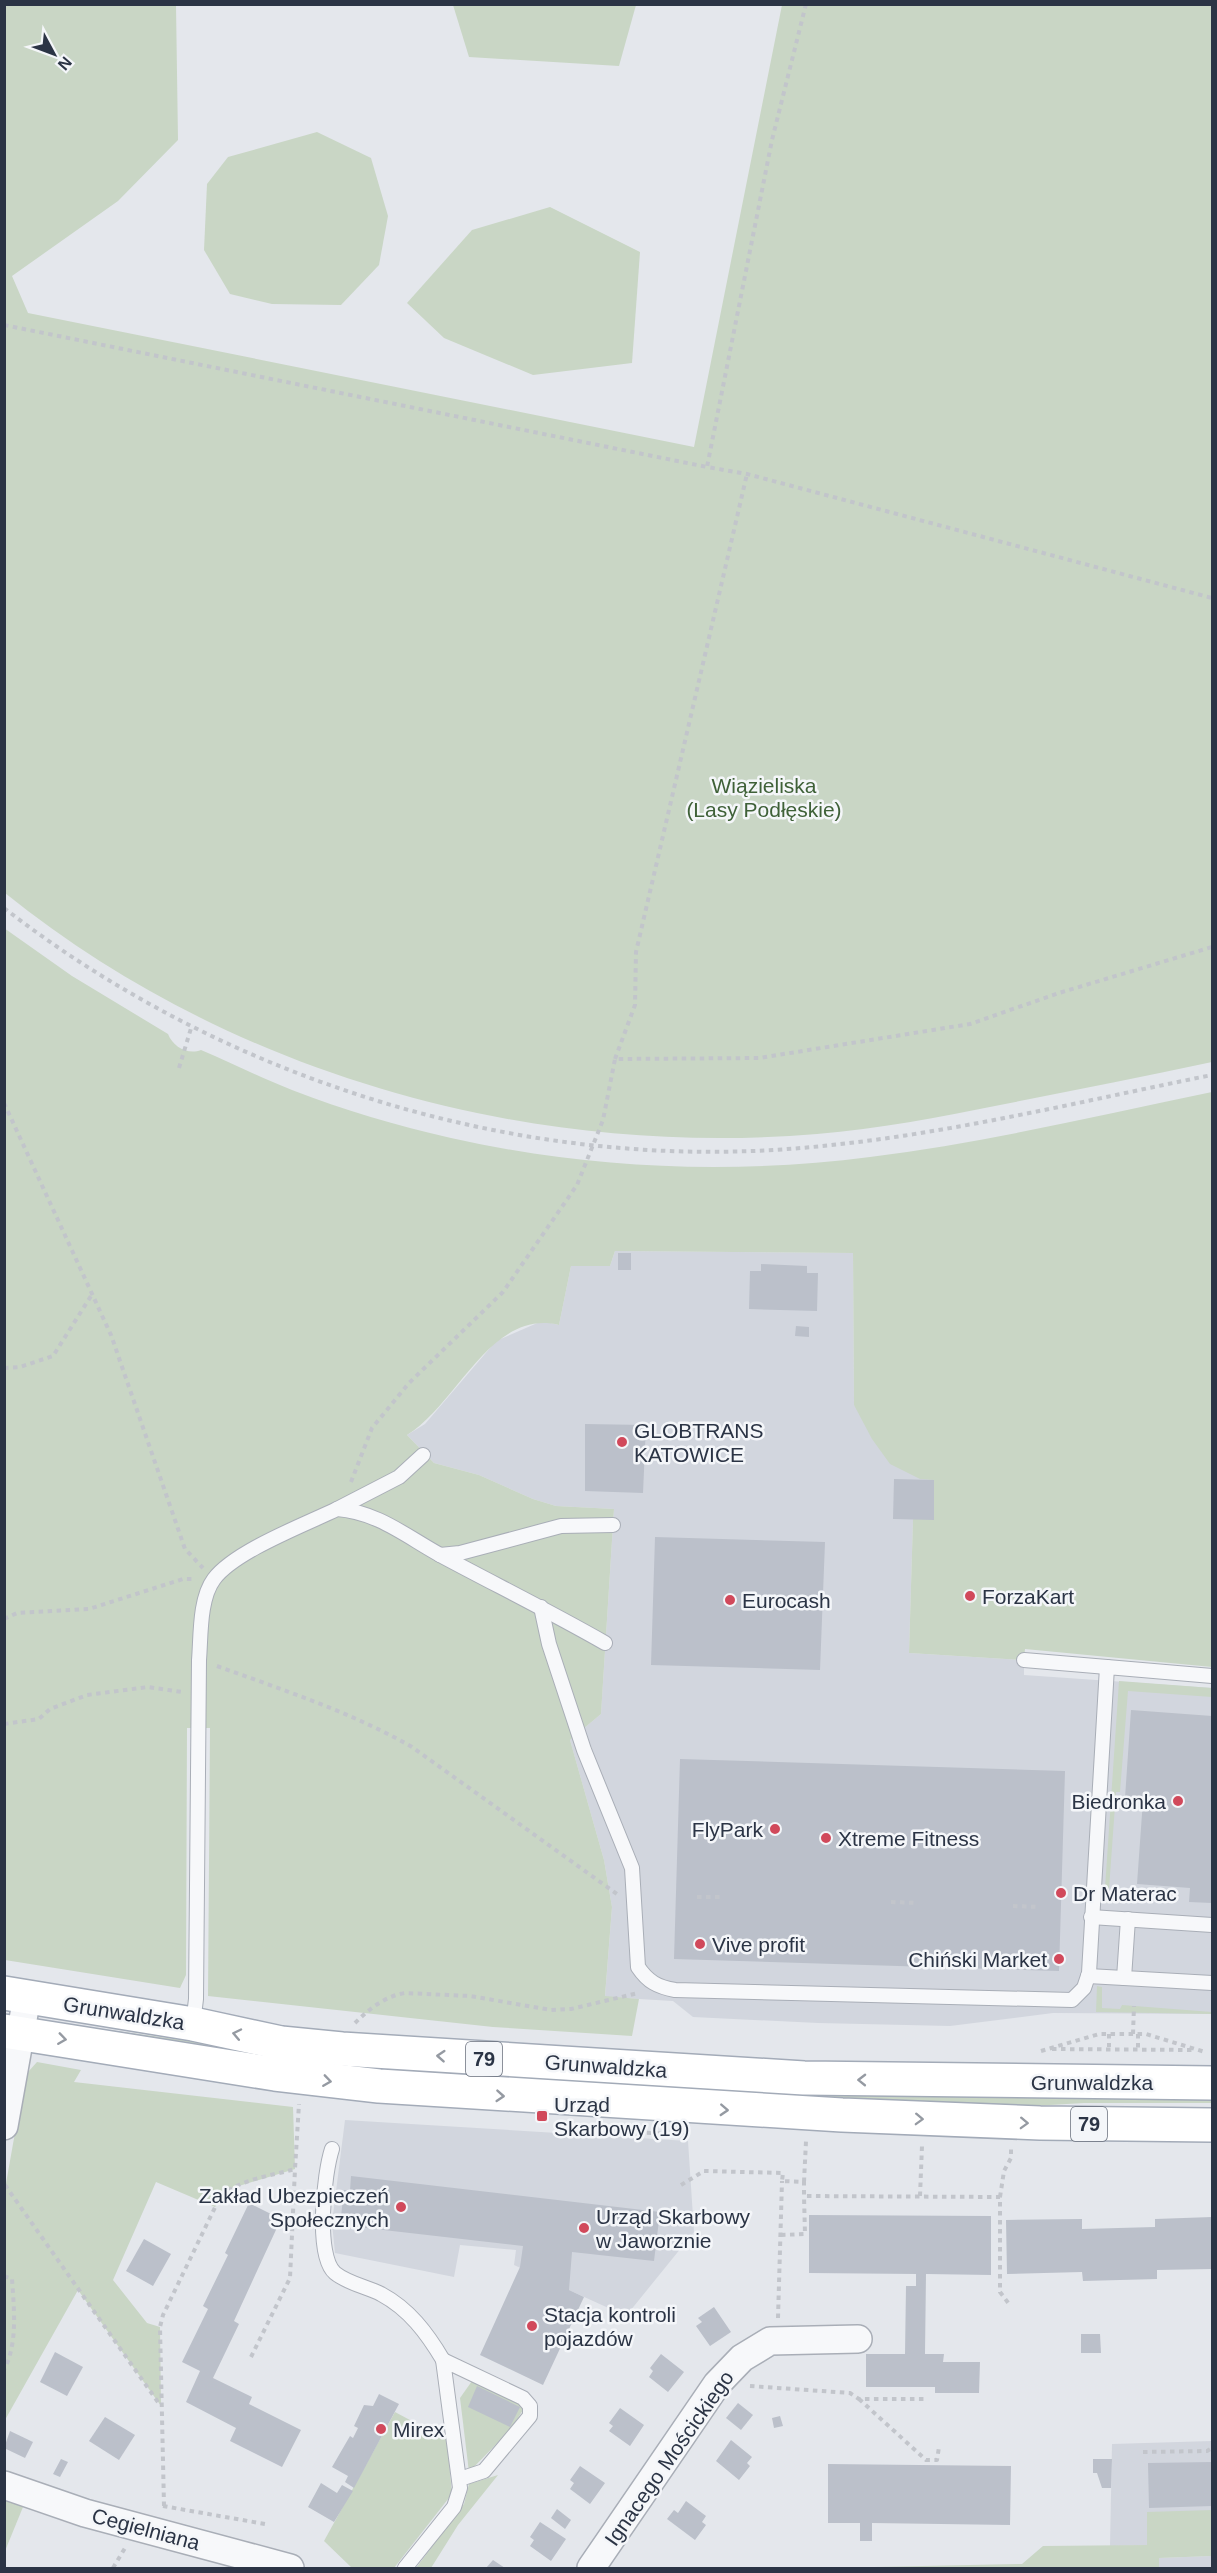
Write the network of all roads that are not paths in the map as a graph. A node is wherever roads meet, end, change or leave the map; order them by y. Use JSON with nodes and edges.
{"nodes":[{"id":1,"x":423,"y":1455,"type":"dead end"},
{"id":2,"x":337,"y":1509,"type":"junction"},
{"id":3,"x":613,"y":1525,"type":"dead end"},
{"id":4,"x":440,"y":1555,"type":"junction"},
{"id":5,"x":541,"y":1607,"type":"junction"},
{"id":6,"x":605,"y":1643,"type":"dead end"},
{"id":7,"x":1024,"y":1660,"type":"dead end"},
{"id":8,"x":1107,"y":1667,"type":"junction"},
{"id":9,"x":1212,"y":1676,"type":"edge"},
{"id":10,"x":1091,"y":1917,"type":"junction"},
{"id":11,"x":1128,"y":1919,"type":"junction"},
{"id":12,"x":1212,"y":1924,"type":"edge"},
{"id":13,"x":1088,"y":1976,"type":"junction"},
{"id":14,"x":1124,"y":1978,"type":"junction"},
{"id":15,"x":1212,"y":1983,"type":"edge"},
{"id":16,"x":16,"y":1995,"type":"edge"},
{"id":17,"x":193,"y":2024,"type":"junction"},
{"id":18,"x":13,"y":2032,"type":"edge"},
{"id":19,"x":1209,"y":2067,"type":"edge"},
{"id":20,"x":9,"y":2078,"type":"edge"},
{"id":21,"x":1212,"y":2125,"type":"edge"},
{"id":22,"x":4,"y":2126,"type":"edge"},
{"id":23,"x":332,"y":2149,"type":"dead end"},
{"id":24,"x":858,"y":2339,"type":"dead end"},
{"id":25,"x":443,"y":2360,"type":"junction"},
{"id":26,"x":460,"y":2480,"type":"junction"},
{"id":27,"x":4,"y":2485,"type":"edge"},
{"id":28,"x":290,"y":2568,"type":"edge"},
{"id":29,"x":405,"y":2568,"type":"edge"},
{"id":30,"x":591,"y":2568,"type":"edge"}],
"edges":[{"from":1,"to":2,"type":"lane"},
{"from":2,"to":4,"type":"lane"},
{"from":2,"to":17,"type":"lane"},
{"from":3,"to":4,"type":"lane"},
{"from":4,"to":5,"type":"lane"},
{"from":5,"to":6,"type":"lane"},
{"from":5,"to":13,"type":"lane"},
{"from":7,"to":8,"type":"lane"},
{"from":8,"to":9,"type":"lane"},
{"from":8,"to":10,"type":"lane"},
{"from":10,"to":11,"type":"lane"},
{"from":10,"to":13,"type":"lane"},
{"from":11,"to":12,"type":"lane"},
{"from":11,"to":14,"type":"lane"},
{"from":13,"to":14,"type":"lane"},
{"from":14,"to":15,"type":"lane"},
{"from":16,"to":17,"type":"main road","name":"Grunwaldzka","number":"79"},
{"from":16,"to":18,"type":"street"},
{"from":19,"to":17,"type":"main road","name":"Grunwaldzka","number":"79","one_way":true},
{"from":18,"to":20,"type":"street"},
{"from":18,"to":21,"type":"main road","name":"Grunwaldzka","number":"79","one_way":true},
{"from":20,"to":22,"type":"street"},
{"from":23,"to":25,"type":"lane"},
{"from":24,"to":30,"type":"street","name":"Ignacego Mościckiego"},
{"from":25,"to":26,"type":"lane"},
{"from":25,"to":26,"type":"lane"},
{"from":26,"to":29,"type":"lane"},
{"from":27,"to":28,"type":"street","name":"Cegielniana"}]}
